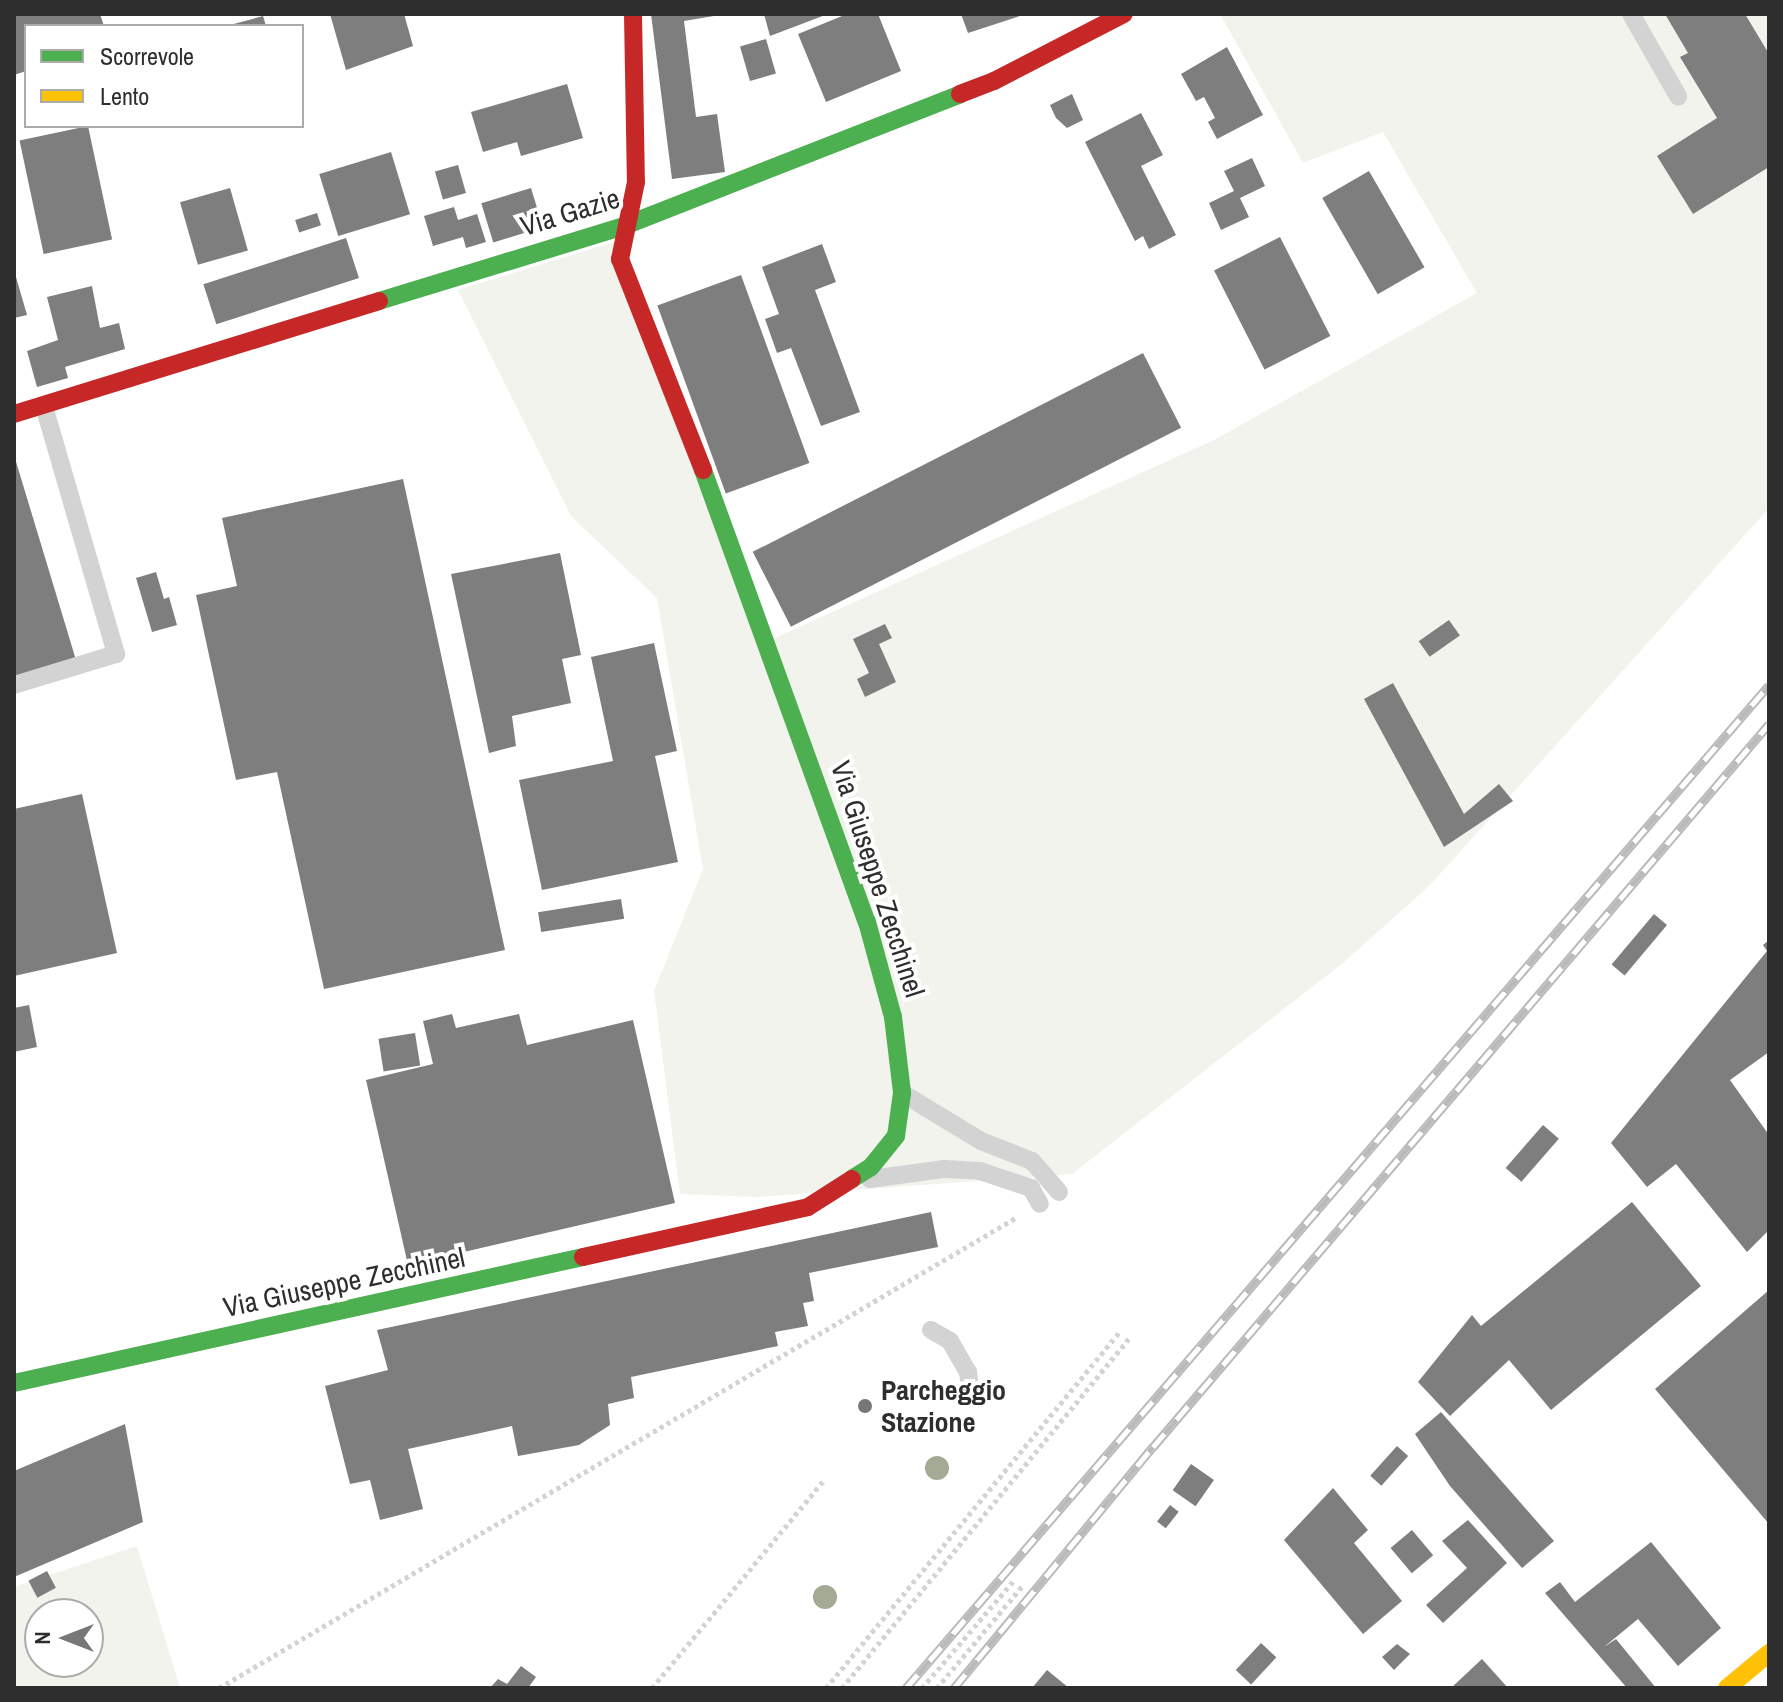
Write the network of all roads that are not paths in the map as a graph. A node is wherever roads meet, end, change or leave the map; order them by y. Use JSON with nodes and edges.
{"nodes":[{"id":1,"x":633,"y":14,"type":"edge"},
{"id":2,"x":1124,"y":14,"type":"edge"},
{"id":3,"x":1631,"y":14,"type":"edge"},
{"id":4,"x":1678,"y":96,"type":"dead end"},
{"id":5,"x":624,"y":226,"type":"junction"},
{"id":6,"x":43,"y":405,"type":"junction"},
{"id":7,"x":14,"y":414,"type":"edge"},
{"id":8,"x":14,"y":685,"type":"edge"},
{"id":9,"x":902,"y":1093,"type":"junction"},
{"id":10,"x":852,"y":1181,"type":"junction"},
{"id":11,"x":1059,"y":1192,"type":"dead end"},
{"id":12,"x":1040,"y":1204,"type":"road end"},
{"id":13,"x":931,"y":1330,"type":"dead end"},
{"id":14,"x":14,"y":1383,"type":"edge"},
{"id":15,"x":970,"y":1388,"type":"dead end"},
{"id":16,"x":1769,"y":1653,"type":"edge"},
{"id":17,"x":1727,"y":1688,"type":"edge"}],
"edges":[{"from":1,"to":5,"type":"street","name":"Via Giuseppe Zecchinel"},
{"from":2,"to":5,"type":"street","name":"Via Gazie"},
{"from":3,"to":4,"type":"lane"},
{"from":5,"to":6,"type":"street","name":"Via Gazie"},
{"from":5,"to":9,"type":"street","name":"Via Giuseppe Zecchinel"},
{"from":6,"to":7,"type":"street","name":"Via Gazie"},
{"from":6,"to":8,"type":"lane"},
{"from":9,"to":10,"type":"street","name":"Via Giuseppe Zecchinel"},
{"from":9,"to":11,"type":"lane"},
{"from":10,"to":12,"type":"lane"},
{"from":10,"to":14,"type":"street","name":"Via Giuseppe Zecchinel"},
{"from":13,"to":15,"type":"lane"},
{"from":16,"to":17,"type":"street"}]}
